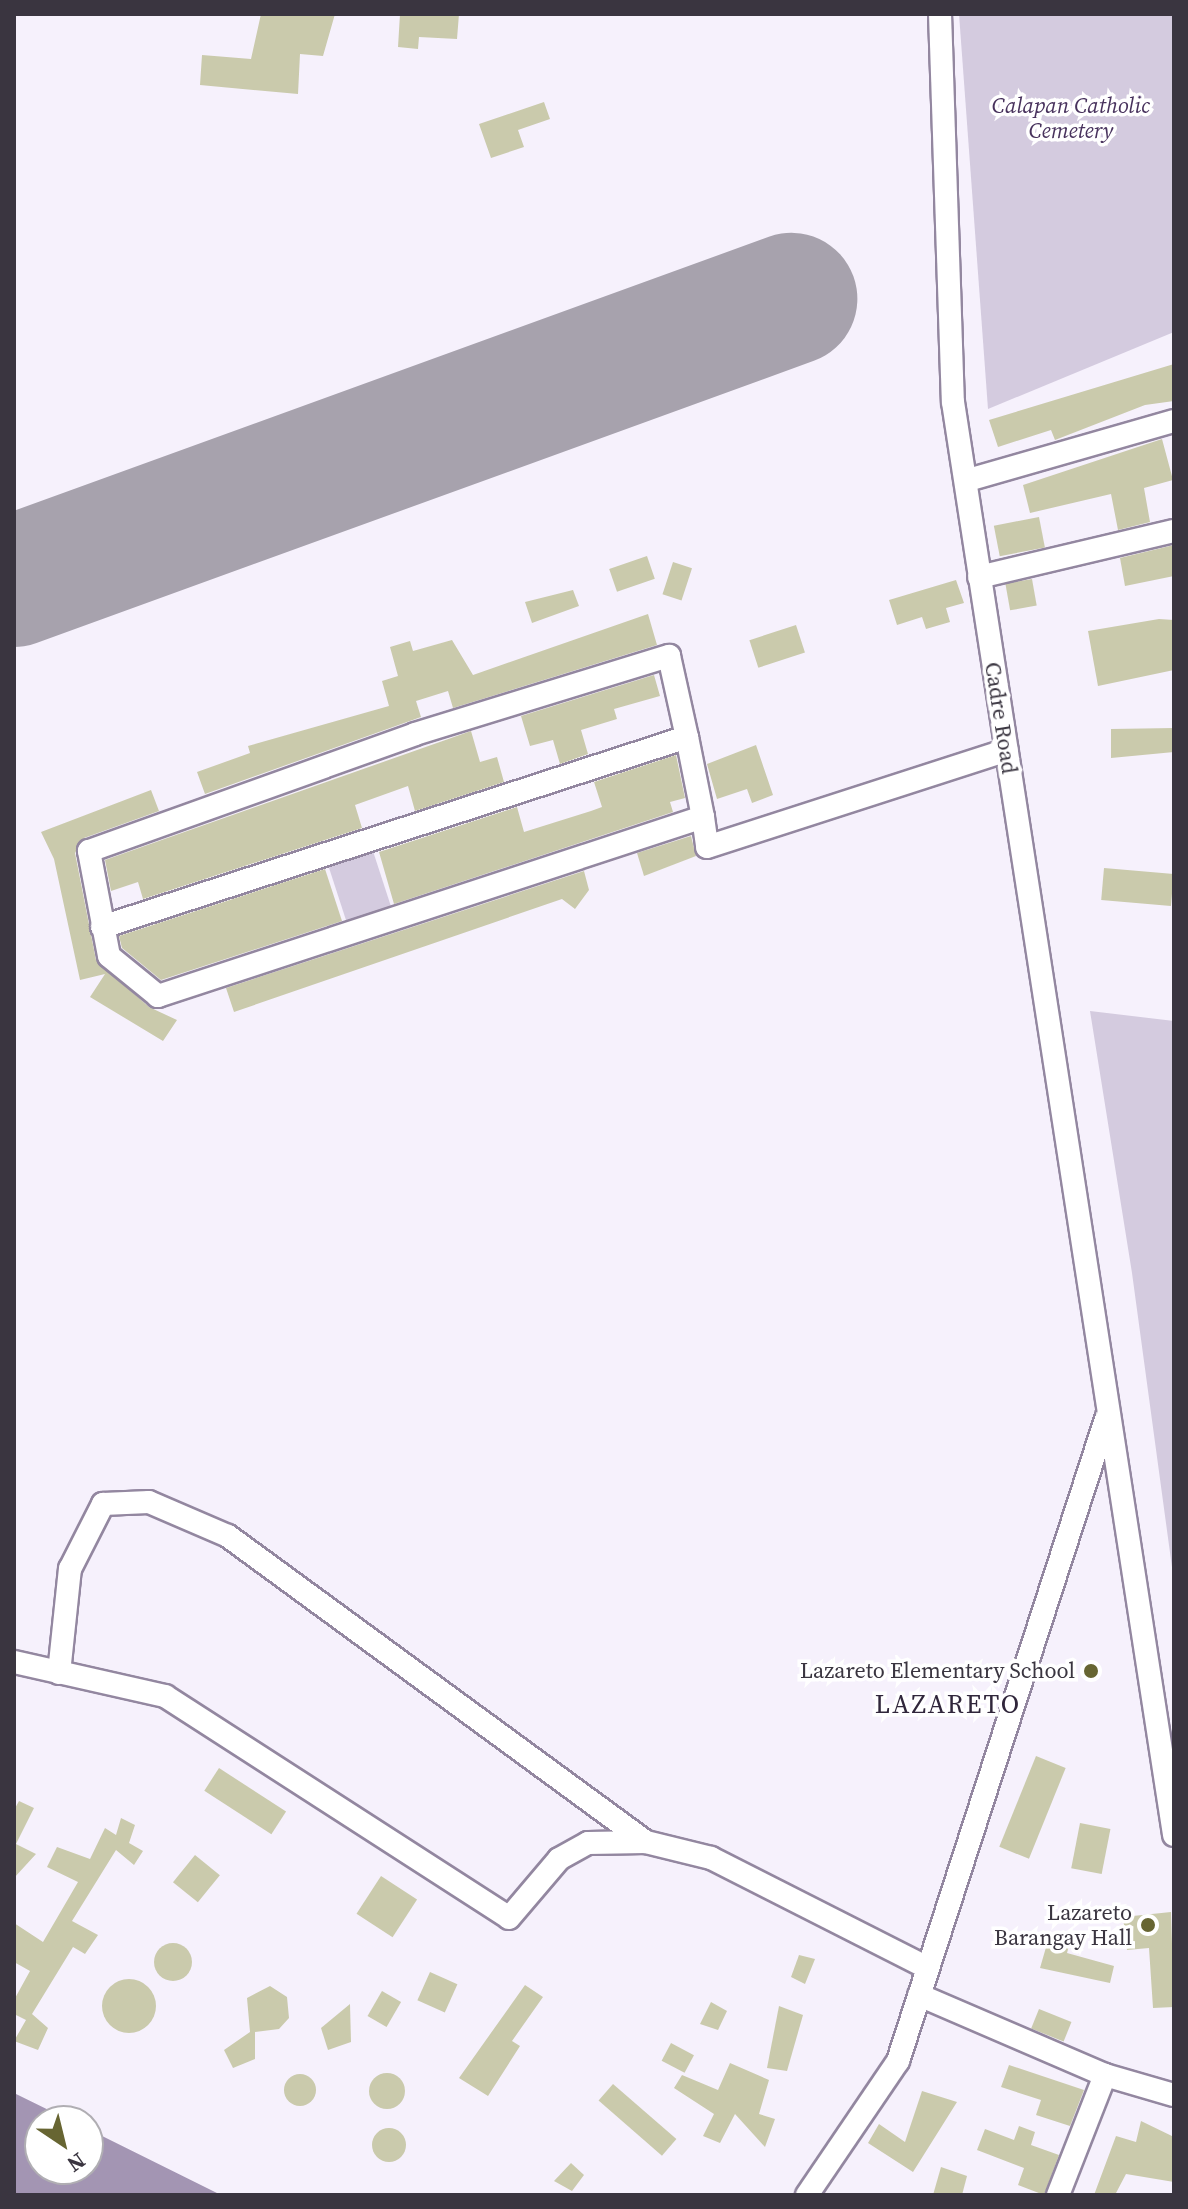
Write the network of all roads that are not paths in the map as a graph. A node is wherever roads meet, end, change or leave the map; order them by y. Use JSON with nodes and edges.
{"nodes":[{"id":1,"x":940,"y":14,"type":"edge"},
{"id":2,"x":1174,"y":421,"type":"edge"},
{"id":3,"x":968,"y":480,"type":"junction"},
{"id":4,"x":1174,"y":531,"type":"edge"},
{"id":5,"x":979,"y":577,"type":"junction"},
{"id":6,"x":687,"y":737,"type":"junction"},
{"id":7,"x":1007,"y":750,"type":"junction"},
{"id":8,"x":703,"y":817,"type":"junction"},
{"id":9,"x":102,"y":927,"type":"junction"},
{"id":10,"x":1106,"y":1418,"type":"junction"},
{"id":11,"x":14,"y":1662,"type":"edge"},
{"id":12,"x":59,"y":1673,"type":"junction"},
{"id":13,"x":1174,"y":1835,"type":"edge"},
{"id":14,"x":646,"y":1842,"type":"junction"},
{"id":15,"x":926,"y":1967,"type":"junction"},
{"id":16,"x":919,"y":1995,"type":"junction"},
{"id":17,"x":1105,"y":2075,"type":"junction"},
{"id":18,"x":1174,"y":2095,"type":"edge"},
{"id":19,"x":807,"y":2195,"type":"edge"},
{"id":20,"x":1058,"y":2195,"type":"edge"}],
"edges":[{"from":1,"to":3,"type":"street","name":"Cadre Road"},
{"from":2,"to":3,"type":"street"},
{"from":3,"to":5,"type":"street","name":"Cadre Road"},
{"from":4,"to":5,"type":"street"},
{"from":5,"to":7,"type":"street","name":"Cadre Road"},
{"from":6,"to":8,"type":"street"},
{"from":6,"to":9,"type":"street"},
{"from":6,"to":9,"type":"street"},
{"from":7,"to":8,"type":"street"},
{"from":7,"to":10,"type":"street","name":"Cadre Road"},
{"from":8,"to":9,"type":"street"},
{"from":10,"to":13,"type":"street","name":"Cadre Road"},
{"from":10,"to":15,"type":"street"},
{"from":11,"to":12,"type":"street"},
{"from":12,"to":14,"type":"street"},
{"from":12,"to":14,"type":"street"},
{"from":14,"to":15,"type":"street"},
{"from":15,"to":16,"type":"street"},
{"from":16,"to":17,"type":"street"},
{"from":16,"to":19,"type":"street"},
{"from":17,"to":18,"type":"street"},
{"from":17,"to":20,"type":"street"}]}
